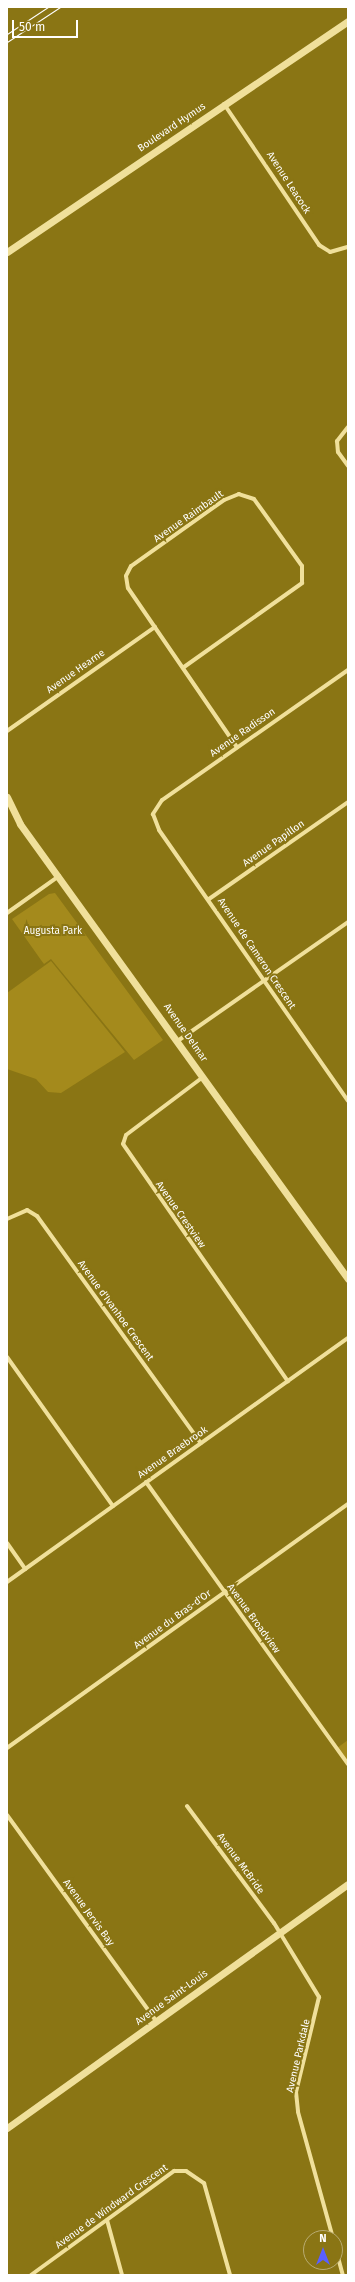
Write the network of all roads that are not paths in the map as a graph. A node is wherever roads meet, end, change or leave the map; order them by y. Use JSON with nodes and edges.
{"nodes":[{"id":1,"x":348,"y":21,"type":"edge"},
{"id":2,"x":224,"y":104,"type":"junction"},
{"id":3,"x":348,"y":247,"type":"edge"},
{"id":4,"x":7,"y":252,"type":"edge"},
{"id":5,"x":348,"y":427,"type":"edge"},
{"id":6,"x":348,"y":466,"type":"edge"},
{"id":7,"x":155,"y":628,"type":"junction"},
{"id":8,"x":184,"y":667,"type":"junction"},
{"id":9,"x":348,"y":670,"type":"edge"},
{"id":10,"x":7,"y":731,"type":"edge"},
{"id":11,"x":237,"y":747,"type":"junction"},
{"id":12,"x":7,"y":797,"type":"edge"},
{"id":13,"x":348,"y":802,"type":"edge"},
{"id":14,"x":153,"y":814,"type":"joint"},
{"id":15,"x":59,"y":876,"type":"junction"},
{"id":16,"x":209,"y":899,"type":"junction"},
{"id":17,"x":7,"y":913,"type":"edge"},
{"id":18,"x":347,"y":924,"type":"edge"},
{"id":19,"x":264,"y":980,"type":"junction"},
{"id":20,"x":179,"y":1040,"type":"junction"},
{"id":21,"x":203,"y":1077,"type":"junction"},
{"id":22,"x":348,"y":1101,"type":"edge"},
{"id":23,"x":7,"y":1219,"type":"edge"},
{"id":24,"x":348,"y":1279,"type":"edge"},
{"id":25,"x":348,"y":1338,"type":"edge"},
{"id":26,"x":7,"y":1357,"type":"edge"},
{"id":27,"x":288,"y":1381,"type":"junction"},
{"id":28,"x":201,"y":1443,"type":"junction"},
{"id":29,"x":146,"y":1482,"type":"junction"},
{"id":30,"x":348,"y":1504,"type":"edge"},
{"id":31,"x":113,"y":1506,"type":"junction"},
{"id":32,"x":7,"y":1543,"type":"edge"},
{"id":33,"x":25,"y":1568,"type":"junction"},
{"id":34,"x":7,"y":1582,"type":"edge"},
{"id":35,"x":224,"y":1592,"type":"junction"},
{"id":36,"x":7,"y":1748,"type":"edge"},
{"id":37,"x":348,"y":1764,"type":"edge"},
{"id":38,"x":187,"y":1806,"type":"dead end"},
{"id":39,"x":7,"y":1815,"type":"edge"},
{"id":40,"x":348,"y":1884,"type":"edge"},
{"id":41,"x":278,"y":1934,"type":"junction"},
{"id":42,"x":156,"y":2021,"type":"junction"},
{"id":43,"x":7,"y":2128,"type":"edge"},
{"id":44,"x":107,"y":2220,"type":"junction"},
{"id":45,"x":331,"y":2230,"type":"edge"},
{"id":46,"x":31,"y":2275,"type":"edge"},
{"id":47,"x":122,"y":2275,"type":"edge"},
{"id":48,"x":230,"y":2275,"type":"edge"}],
"edges":[{"from":1,"to":2,"type":"street","name":"Boulevard Hymus"},
{"from":2,"to":3,"type":"street","name":"Avenue Leacock"},
{"from":2,"to":4,"type":"street","name":"Boulevard Hymus"},
{"from":5,"to":6,"type":"street"},
{"from":7,"to":8,"type":"street","name":"Avenue Raimbault"},
{"from":7,"to":8,"type":"street","name":"Avenue Raimbault"},
{"from":7,"to":10,"type":"street","name":"Avenue Hearne"},
{"from":8,"to":11,"type":"street","name":"Avenue Raimbault"},
{"from":9,"to":11,"type":"street","name":"Avenue Radisson"},
{"from":11,"to":14,"type":"street","name":"Avenue Radisson"},
{"from":12,"to":15,"type":"street","name":"Avenue Delmar"},
{"from":13,"to":16,"type":"street","name":"Avenue Papillon"},
{"from":14,"to":16,"type":"street","name":"Avenue de Cameron Crescent"},
{"from":15,"to":17,"type":"street"},
{"from":15,"to":20,"type":"street","name":"Avenue Delmar"},
{"from":16,"to":19,"type":"street","name":"Avenue de Cameron Crescent"},
{"from":18,"to":19,"type":"street"},
{"from":19,"to":20,"type":"street"},
{"from":19,"to":22,"type":"street","name":"Avenue de Cameron Crescent"},
{"from":20,"to":21,"type":"street","name":"Avenue Delmar"},
{"from":21,"to":24,"type":"street","name":"Avenue Delmar"},
{"from":21,"to":27,"type":"street","name":"Avenue Crestview"},
{"from":23,"to":28,"type":"street","name":"Avenue d'Ivanhoe Crescent"},
{"from":25,"to":27,"type":"street","name":"Avenue Braebrook"},
{"from":26,"to":31,"type":"street"},
{"from":27,"to":28,"type":"street","name":"Avenue Braebrook"},
{"from":28,"to":29,"type":"street","name":"Avenue Braebrook"},
{"from":29,"to":31,"type":"street","name":"Avenue Braebrook"},
{"from":29,"to":35,"type":"street","name":"Avenue Broadview"},
{"from":30,"to":35,"type":"street","name":"Avenue du Bras-d'Or"},
{"from":31,"to":33,"type":"street","name":"Avenue Braebrook"},
{"from":32,"to":33,"type":"street"},
{"from":33,"to":34,"type":"street","name":"Avenue Braebrook"},
{"from":35,"to":36,"type":"street","name":"Avenue du Bras-d'Or"},
{"from":35,"to":37,"type":"street","name":"Avenue Broadview"},
{"from":38,"to":41,"type":"street","name":"Avenue McBride"},
{"from":39,"to":42,"type":"street","name":"Avenue Jervis Bay"},
{"from":40,"to":41,"type":"street","name":"Avenue Saint-Louis"},
{"from":41,"to":42,"type":"street","name":"Avenue Saint-Louis"},
{"from":41,"to":45,"type":"street","name":"Avenue Parkdale"},
{"from":42,"to":43,"type":"street","name":"Avenue Saint-Louis"},
{"from":44,"to":46,"type":"street","name":"Avenue de Windward Crescent"},
{"from":44,"to":47,"type":"street"},
{"from":44,"to":48,"type":"street","name":"Avenue de Windward Crescent"}]}
